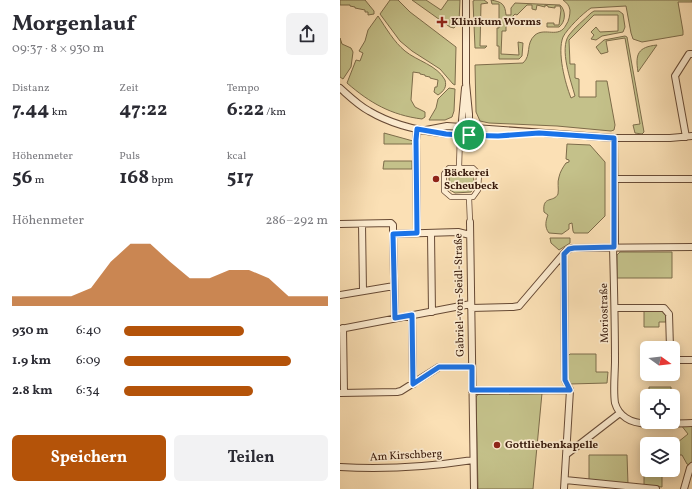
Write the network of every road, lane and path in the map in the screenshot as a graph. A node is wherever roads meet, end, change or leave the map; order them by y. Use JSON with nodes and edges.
{"nodes":[{"id":1,"x":466,"y":0,"type":"edge"},
{"id":2,"x":692,"y":54,"type":"edge"},
{"id":3,"x":466,"y":83,"type":"junction"},
{"id":4,"x":340,"y":88,"type":"edge"},
{"id":5,"x":692,"y":126,"type":"edge"},
{"id":6,"x":461,"y":127,"type":"junction"},
{"id":7,"x":470,"y":128,"type":"junction"},
{"id":8,"x":684,"y":128,"type":"junction"},
{"id":9,"x":417,"y":129,"type":"junction"},
{"id":10,"x":426,"y":130,"type":"junction"},
{"id":11,"x":539,"y":133,"type":"junction"},
{"id":12,"x":460,"y":135,"type":"junction"},
{"id":13,"x":469,"y":135,"type":"junction"},
{"id":14,"x":689,"y":137,"type":"edge"},
{"id":15,"x":614,"y":138,"type":"junction"},
{"id":16,"x":459,"y":168,"type":"junction"},
{"id":17,"x":614,"y":179,"type":"junction"},
{"id":18,"x":692,"y":179,"type":"edge"},
{"id":19,"x":470,"y":197,"type":"junction"},
{"id":20,"x":470,"y":222,"type":"joint"},
{"id":21,"x":340,"y":224,"type":"edge"},
{"id":22,"x":362,"y":224,"type":"junction"},
{"id":23,"x":417,"y":233,"type":"junction"},
{"id":24,"x":431,"y":233,"type":"junction"},
{"id":25,"x":393,"y":234,"type":"junction"},
{"id":26,"x":470,"y":235,"type":"junction"},
{"id":27,"x":614,"y":247,"type":"junction"},
{"id":28,"x":692,"y":247,"type":"edge"},
{"id":29,"x":564,"y":254,"type":"junction"},
{"id":30,"x":394,"y":286,"type":"junction"},
{"id":31,"x":363,"y":291,"type":"junction"},
{"id":32,"x":340,"y":295,"type":"edge"},
{"id":33,"x":471,"y":306,"type":"junction"},
{"id":34,"x":615,"y":308,"type":"junction"},
{"id":35,"x":432,"y":312,"type":"junction"},
{"id":36,"x":412,"y":315,"type":"junction"},
{"id":37,"x":395,"y":318,"type":"junction"},
{"id":38,"x":342,"y":329,"type":"edge"},
{"id":39,"x":670,"y":341,"type":"edge"},
{"id":40,"x":680,"y":360,"type":"edge"},
{"id":41,"x":692,"y":360,"type":"edge"},
{"id":42,"x":472,"y":367,"type":"junction"},
{"id":43,"x":413,"y":384,"type":"junction"},
{"id":44,"x":472,"y":390,"type":"junction"},
{"id":45,"x":570,"y":390,"type":"junction"},
{"id":46,"x":342,"y":393,"type":"edge"},
{"id":47,"x":620,"y":413,"type":"junction"},
{"id":48,"x":692,"y":423,"type":"edge"},
{"id":49,"x":567,"y":454,"type":"junction"},
{"id":50,"x":473,"y":460,"type":"junction"},
{"id":51,"x":692,"y":466,"type":"edge"},
{"id":52,"x":340,"y":467,"type":"edge"},
{"id":53,"x":565,"y":480,"type":"junction"},
{"id":54,"x":474,"y":489,"type":"edge"},
{"id":55,"x":564,"y":489,"type":"edge"},
{"id":56,"x":656,"y":489,"type":"edge"},
{"id":57,"x":684,"y":489,"type":"edge"}],
"edges":[{"from":1,"to":3,"type":"street"},
{"from":2,"to":8,"type":"street"},
{"from":3,"to":6,"type":"street"},
{"from":3,"to":7,"type":"street"},
{"from":4,"to":9,"type":"street"},
{"from":5,"to":8,"type":"street"},
{"from":6,"to":7,"type":"street"},
{"from":6,"to":10,"type":"street"},
{"from":6,"to":12,"type":"street"},
{"from":7,"to":11,"type":"street"},
{"from":7,"to":13,"type":"street"},
{"from":8,"to":14,"type":"street"},
{"from":9,"to":10,"type":"street"},
{"from":9,"to":23,"type":"street"},
{"from":10,"to":12,"type":"street"},
{"from":11,"to":13,"type":"street"},
{"from":11,"to":15,"type":"street"},
{"from":12,"to":13,"type":"street"},
{"from":12,"to":16,"type":"street"},
{"from":14,"to":15,"type":"street"},
{"from":15,"to":17,"type":"street","name":"Moriostraße"},
{"from":16,"to":19,"type":"street","name":"Gabriel-von-Seidl-Straße"},
{"from":16,"to":19,"type":"street"},
{"from":17,"to":18,"type":"street"},
{"from":17,"to":27,"type":"street","name":"Moriostraße"},
{"from":19,"to":20,"type":"street","name":"Gabriel-von-Seidl-Straße"},
{"from":20,"to":26,"type":"street","name":"Gabriel-von-Seidl-Straße"},
{"from":21,"to":22,"type":"street"},
{"from":22,"to":25,"type":"street"},
{"from":22,"to":31,"type":"street"},
{"from":23,"to":24,"type":"street"},
{"from":23,"to":25,"type":"street"},
{"from":24,"to":26,"type":"street"},
{"from":24,"to":35,"type":"street"},
{"from":25,"to":30,"type":"street"},
{"from":26,"to":33,"type":"street","name":"Gabriel-von-Seidl-Straße"},
{"from":27,"to":28,"type":"street"},
{"from":27,"to":29,"type":"street"},
{"from":27,"to":34,"type":"street","name":"Moriostraße"},
{"from":29,"to":33,"type":"street"},
{"from":29,"to":45,"type":"street"},
{"from":30,"to":31,"type":"street"},
{"from":30,"to":37,"type":"street"},
{"from":31,"to":32,"type":"street"},
{"from":33,"to":35,"type":"street"},
{"from":33,"to":42,"type":"street","name":"Gabriel-von-Seidl-Straße"},
{"from":34,"to":39,"type":"street"},
{"from":34,"to":47,"type":"street","name":"Moriostraße"},
{"from":35,"to":36,"type":"street"},
{"from":36,"to":37,"type":"street"},
{"from":36,"to":43,"type":"street"},
{"from":37,"to":38,"type":"street"},
{"from":38,"to":46,"type":"street"},
{"from":40,"to":41,"type":"street"},
{"from":42,"to":43,"type":"street"},
{"from":42,"to":44,"type":"street","name":"Gabriel-von-Seidl-Straße"},
{"from":43,"to":46,"type":"street"},
{"from":44,"to":45,"type":"street"},
{"from":44,"to":50,"type":"street","name":"Gabriel-von-Seidl-Straße"},
{"from":45,"to":49,"type":"street"},
{"from":47,"to":48,"type":"street"},
{"from":47,"to":49,"type":"street"},
{"from":49,"to":53,"type":"street"},
{"from":50,"to":52,"type":"street","name":"Am Kirschberg"},
{"from":50,"to":54,"type":"street","name":"Gabriel-von-Seidl-Straße"},
{"from":51,"to":57,"type":"street"},
{"from":53,"to":55,"type":"street"},
{"from":53,"to":56,"type":"street"}]}
